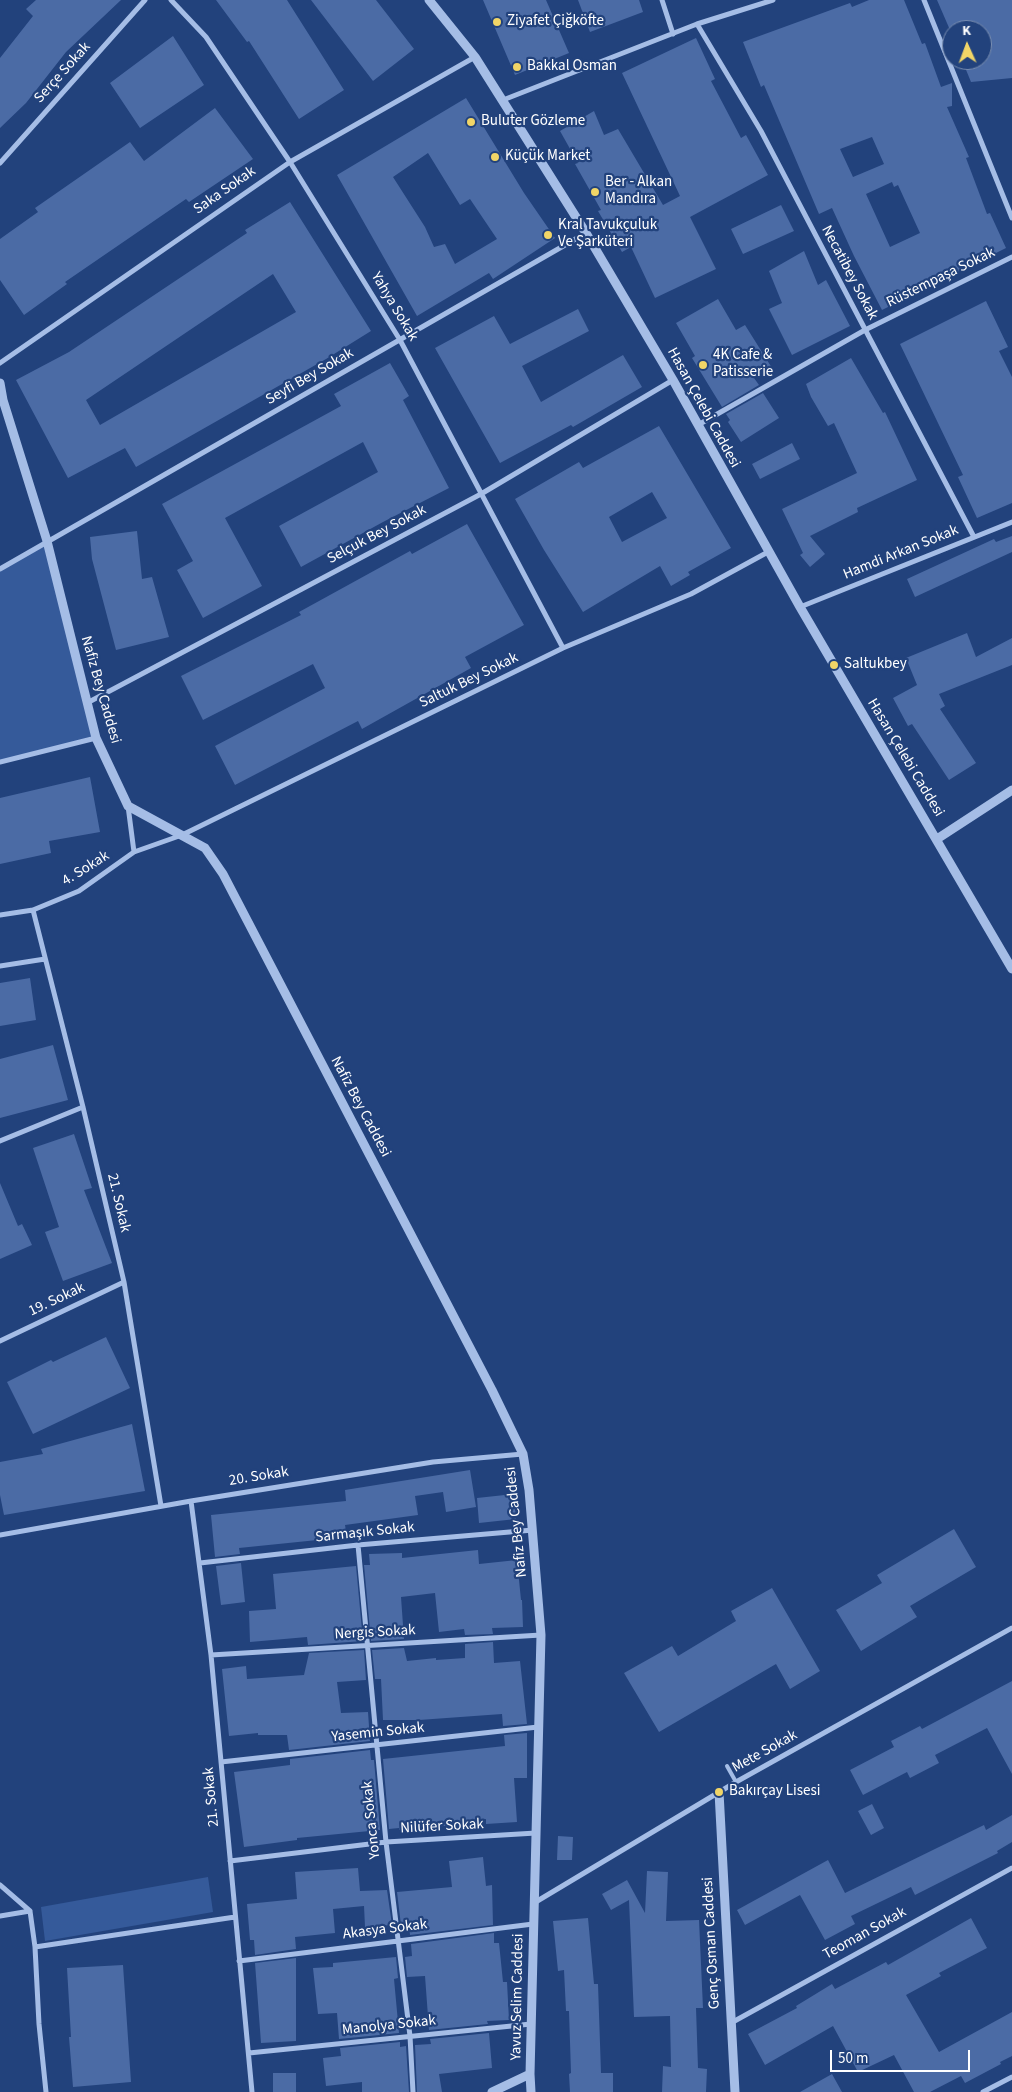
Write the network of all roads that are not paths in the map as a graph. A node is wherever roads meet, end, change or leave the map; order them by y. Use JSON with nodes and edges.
{"nodes":[{"id":1,"x":145,"y":0,"type":"edge"},
{"id":2,"x":171,"y":0,"type":"edge"},
{"id":3,"x":662,"y":0,"type":"edge"},
{"id":4,"x":773,"y":0,"type":"edge"},
{"id":5,"x":924,"y":0,"type":"edge"},
{"id":6,"x":431,"y":1,"type":"edge"},
{"id":7,"x":697,"y":24,"type":"junction"},
{"id":8,"x":673,"y":34,"type":"junction"},
{"id":9,"x":475,"y":56,"type":"junction"},
{"id":10,"x":503,"y":100,"type":"junction"},
{"id":11,"x":0,"y":162,"type":"edge"},
{"id":12,"x":290,"y":162,"type":"junction"},
{"id":13,"x":1012,"y":218,"type":"edge"},
{"id":14,"x":586,"y":233,"type":"junction"},
{"id":15,"x":1012,"y":257,"type":"edge"},
{"id":16,"x":865,"y":330,"type":"junction"},
{"id":17,"x":400,"y":340,"type":"junction"},
{"id":18,"x":0,"y":363,"type":"edge"},
{"id":19,"x":673,"y":380,"type":"junction"},
{"id":20,"x":0,"y":383,"type":"edge"},
{"id":21,"x":2,"y":401,"type":"edge"},
{"id":22,"x":698,"y":425,"type":"junction"},
{"id":23,"x":481,"y":494,"type":"junction"},
{"id":24,"x":1012,"y":522,"type":"edge"},
{"id":25,"x":974,"y":537,"type":"junction"},
{"id":26,"x":47,"y":541,"type":"junction"},
{"id":27,"x":768,"y":552,"type":"junction"},
{"id":28,"x":0,"y":569,"type":"edge"},
{"id":29,"x":800,"y":607,"type":"junction"},
{"id":30,"x":563,"y":648,"type":"junction"},
{"id":31,"x":87,"y":702,"type":"junction"},
{"id":32,"x":96,"y":738,"type":"junction"},
{"id":33,"x":0,"y":762,"type":"edge"},
{"id":34,"x":1012,"y":790,"type":"edge"},
{"id":35,"x":128,"y":806,"type":"junction"},
{"id":36,"x":182,"y":835,"type":"junction"},
{"id":37,"x":937,"y":840,"type":"junction"},
{"id":38,"x":134,"y":852,"type":"junction"},
{"id":39,"x":33,"y":910,"type":"junction"},
{"id":40,"x":0,"y":915,"type":"edge"},
{"id":41,"x":45,"y":959,"type":"junction"},
{"id":42,"x":0,"y":966,"type":"edge"},
{"id":43,"x":1012,"y":970,"type":"edge"},
{"id":44,"x":83,"y":1108,"type":"junction"},
{"id":45,"x":0,"y":1141,"type":"edge"},
{"id":46,"x":124,"y":1282,"type":"junction"},
{"id":47,"x":0,"y":1341,"type":"edge"},
{"id":48,"x":523,"y":1454,"type":"junction"},
{"id":49,"x":191,"y":1501,"type":"junction"},
{"id":50,"x":161,"y":1506,"type":"junction"},
{"id":51,"x":533,"y":1530,"type":"junction"},
{"id":52,"x":0,"y":1535,"type":"edge"},
{"id":53,"x":358,"y":1545,"type":"junction"},
{"id":54,"x":200,"y":1563,"type":"junction"},
{"id":55,"x":1012,"y":1628,"type":"edge"},
{"id":56,"x":541,"y":1635,"type":"junction"},
{"id":57,"x":366,"y":1646,"type":"junction"},
{"id":58,"x":211,"y":1655,"type":"junction"},
{"id":59,"x":538,"y":1727,"type":"junction"},
{"id":60,"x":377,"y":1746,"type":"junction"},
{"id":61,"x":221,"y":1762,"type":"junction"},
{"id":62,"x":726,"y":1766,"type":"dead end"},
{"id":63,"x":736,"y":1782,"type":"junction"},
{"id":64,"x":718,"y":1792,"type":"junction"},
{"id":65,"x":536,"y":1833,"type":"junction"},
{"id":66,"x":386,"y":1842,"type":"junction"},
{"id":67,"x":230,"y":1861,"type":"junction"},
{"id":68,"x":1012,"y":1868,"type":"edge"},
{"id":69,"x":0,"y":1885,"type":"edge"},
{"id":70,"x":534,"y":1902,"type":"junction"},
{"id":71,"x":30,"y":1911,"type":"junction"},
{"id":72,"x":0,"y":1916,"type":"edge"},
{"id":73,"x":235,"y":1917,"type":"junction"},
{"id":74,"x":533,"y":1924,"type":"junction"},
{"id":75,"x":399,"y":1941,"type":"junction"},
{"id":76,"x":35,"y":1947,"type":"junction"},
{"id":77,"x":239,"y":1961,"type":"junction"},
{"id":78,"x":730,"y":2023,"type":"junction"},
{"id":79,"x":531,"y":2024,"type":"junction"},
{"id":80,"x":410,"y":2036,"type":"junction"},
{"id":81,"x":249,"y":2053,"type":"junction"},
{"id":82,"x":530,"y":2074,"type":"junction"},
{"id":83,"x":1012,"y":2077,"type":"edge"},
{"id":84,"x":46,"y":2092,"type":"edge"},
{"id":85,"x":252,"y":2092,"type":"edge"},
{"id":86,"x":413,"y":2092,"type":"edge"},
{"id":87,"x":492,"y":2092,"type":"edge"},
{"id":88,"x":531,"y":2092,"type":"edge"},
{"id":89,"x":735,"y":2092,"type":"edge"},
{"id":90,"x":983,"y":2092,"type":"edge"}],
"edges":[{"from":1,"to":11,"type":"street","name":"Serçe Sokak"},
{"from":2,"to":12,"type":"street","name":"Yahya Sokak"},
{"from":3,"to":8,"type":"street"},
{"from":4,"to":7,"type":"street"},
{"from":5,"to":13,"type":"street"},
{"from":6,"to":9,"type":"street","name":"Hasan Çelebi Caddesi"},
{"from":7,"to":8,"type":"street"},
{"from":7,"to":16,"type":"street","name":"Necatibey Sokak"},
{"from":8,"to":10,"type":"street"},
{"from":9,"to":10,"type":"street","name":"Hasan Çelebi Caddesi"},
{"from":9,"to":12,"type":"street","name":"Saka Sokak"},
{"from":10,"to":14,"type":"street","name":"Hasan Çelebi Caddesi"},
{"from":12,"to":17,"type":"street","name":"Yahya Sokak"},
{"from":12,"to":18,"type":"street","name":"Saka Sokak"},
{"from":14,"to":17,"type":"street","name":"Seyfi Bey Sokak"},
{"from":14,"to":19,"type":"street","name":"Hasan Çelebi Caddesi"},
{"from":15,"to":16,"type":"street","name":"Rüstempaşa Sokak"},
{"from":16,"to":22,"type":"street","name":"Rüstempaşa Sokak"},
{"from":16,"to":25,"type":"street","name":"Necatibey Sokak"},
{"from":17,"to":23,"type":"street","name":"Yahya Sokak"},
{"from":17,"to":26,"type":"street","name":"Seyfi Bey Sokak"},
{"from":19,"to":22,"type":"street","name":"Hasan Çelebi Caddesi"},
{"from":19,"to":23,"type":"street","name":"Selçuk Bey Sokak"},
{"from":20,"to":21,"type":"street","name":"Nafiz Bey Caddesi"},
{"from":21,"to":26,"type":"street","name":"Nafiz Bey Caddesi"},
{"from":22,"to":27,"type":"street","name":"Hasan Çelebi Caddesi"},
{"from":23,"to":30,"type":"street","name":"Yahya Sokak"},
{"from":23,"to":31,"type":"street","name":"Selçuk Bey Sokak"},
{"from":24,"to":25,"type":"street","name":"Hamdi Arkan Sokak"},
{"from":25,"to":29,"type":"street","name":"Hamdi Arkan Sokak"},
{"from":26,"to":28,"type":"street","name":"Seyfi Bey Sokak"},
{"from":26,"to":31,"type":"street","name":"Nafiz Bey Caddesi"},
{"from":27,"to":29,"type":"street","name":"Hasan Çelebi Caddesi"},
{"from":27,"to":30,"type":"street","name":"Saltuk Bey Sokak"},
{"from":29,"to":37,"type":"street","name":"Hasan Çelebi Caddesi"},
{"from":30,"to":36,"type":"street","name":"Saltuk Bey Sokak"},
{"from":31,"to":32,"type":"street","name":"Nafiz Bey Caddesi"},
{"from":32,"to":33,"type":"street"},
{"from":32,"to":35,"type":"street","name":"Nafiz Bey Caddesi"},
{"from":34,"to":37,"type":"street"},
{"from":35,"to":36,"type":"street","name":"Nafiz Bey Caddesi"},
{"from":35,"to":38,"type":"street"},
{"from":36,"to":38,"type":"street","name":"4. Sokak"},
{"from":36,"to":48,"type":"street","name":"Nafiz Bey Caddesi"},
{"from":37,"to":43,"type":"street","name":"Hasan Çelebi Caddesi"},
{"from":38,"to":39,"type":"street","name":"4. Sokak"},
{"from":39,"to":40,"type":"street","name":"4. Sokak"},
{"from":39,"to":41,"type":"street","name":"21. Sokak"},
{"from":41,"to":42,"type":"street"},
{"from":41,"to":44,"type":"street","name":"21. Sokak"},
{"from":44,"to":45,"type":"street"},
{"from":44,"to":46,"type":"street","name":"21. Sokak"},
{"from":46,"to":47,"type":"street","name":"19. Sokak"},
{"from":46,"to":50,"type":"street","name":"21. Sokak"},
{"from":48,"to":49,"type":"street","name":"20. Sokak"},
{"from":48,"to":51,"type":"street","name":"Nafiz Bey Caddesi"},
{"from":49,"to":50,"type":"street","name":"20. Sokak"},
{"from":49,"to":54,"type":"street","name":"21. Sokak"},
{"from":50,"to":52,"type":"street","name":"20. Sokak"},
{"from":51,"to":53,"type":"street","name":"Sarmaşık Sokak"},
{"from":51,"to":56,"type":"street","name":"Nafiz Bey Caddesi"},
{"from":53,"to":54,"type":"street","name":"Sarmaşık Sokak"},
{"from":53,"to":57,"type":"street","name":"Yonca Sokak"},
{"from":54,"to":58,"type":"street","name":"21. Sokak"},
{"from":55,"to":63,"type":"street","name":"Mete Sokak"},
{"from":56,"to":57,"type":"street","name":"Nergis Sokak"},
{"from":56,"to":59,"type":"street","name":"Nafiz Bey Caddesi"},
{"from":57,"to":58,"type":"street","name":"Nergis Sokak"},
{"from":57,"to":60,"type":"street","name":"Yonca Sokak"},
{"from":58,"to":61,"type":"street","name":"21. Sokak"},
{"from":59,"to":60,"type":"street","name":"Yasemin Sokak"},
{"from":59,"to":65,"type":"street","name":"Nafiz Bey Caddesi"},
{"from":60,"to":61,"type":"street","name":"Yasemin Sokak"},
{"from":60,"to":66,"type":"street","name":"Yonca Sokak"},
{"from":61,"to":67,"type":"street","name":"21. Sokak"},
{"from":62,"to":63,"type":"lane"},
{"from":63,"to":64,"type":"street","name":"Mete Sokak"},
{"from":64,"to":70,"type":"street","name":"Mete Sokak"},
{"from":64,"to":78,"type":"street","name":"Genç Osman Caddesi"},
{"from":65,"to":66,"type":"street","name":"Nilüfer Sokak"},
{"from":65,"to":70,"type":"street","name":"Nafiz Bey Caddesi"},
{"from":66,"to":67,"type":"street","name":"Nilüfer Sokak"},
{"from":66,"to":75,"type":"street","name":"Yonca Sokak"},
{"from":67,"to":73,"type":"street","name":"21. Sokak"},
{"from":68,"to":78,"type":"street","name":"Teoman Sokak"},
{"from":69,"to":71,"type":"street"},
{"from":70,"to":74,"type":"street","name":"Yavuz Selim Caddesi"},
{"from":71,"to":72,"type":"street"},
{"from":71,"to":76,"type":"street"},
{"from":73,"to":76,"type":"street"},
{"from":73,"to":77,"type":"street","name":"21. Sokak"},
{"from":74,"to":75,"type":"street","name":"Akasya Sokak"},
{"from":74,"to":79,"type":"street","name":"Yavuz Selim Caddesi"},
{"from":75,"to":77,"type":"street","name":"Akasya Sokak"},
{"from":75,"to":80,"type":"street","name":"Yonca Sokak"},
{"from":76,"to":84,"type":"street"},
{"from":77,"to":81,"type":"street","name":"21. Sokak"},
{"from":78,"to":89,"type":"street","name":"Genç Osman Caddesi"},
{"from":79,"to":80,"type":"street","name":"Manolya Sokak"},
{"from":79,"to":82,"type":"street","name":"Yavuz Selim Caddesi"},
{"from":80,"to":81,"type":"street","name":"Manolya Sokak"},
{"from":80,"to":86,"type":"street","name":"Yonca Sokak"},
{"from":81,"to":85,"type":"street","name":"21. Sokak"},
{"from":82,"to":87,"type":"street"},
{"from":82,"to":88,"type":"street","name":"Yavuz Selim Caddesi"},
{"from":83,"to":90,"type":"street"}]}
